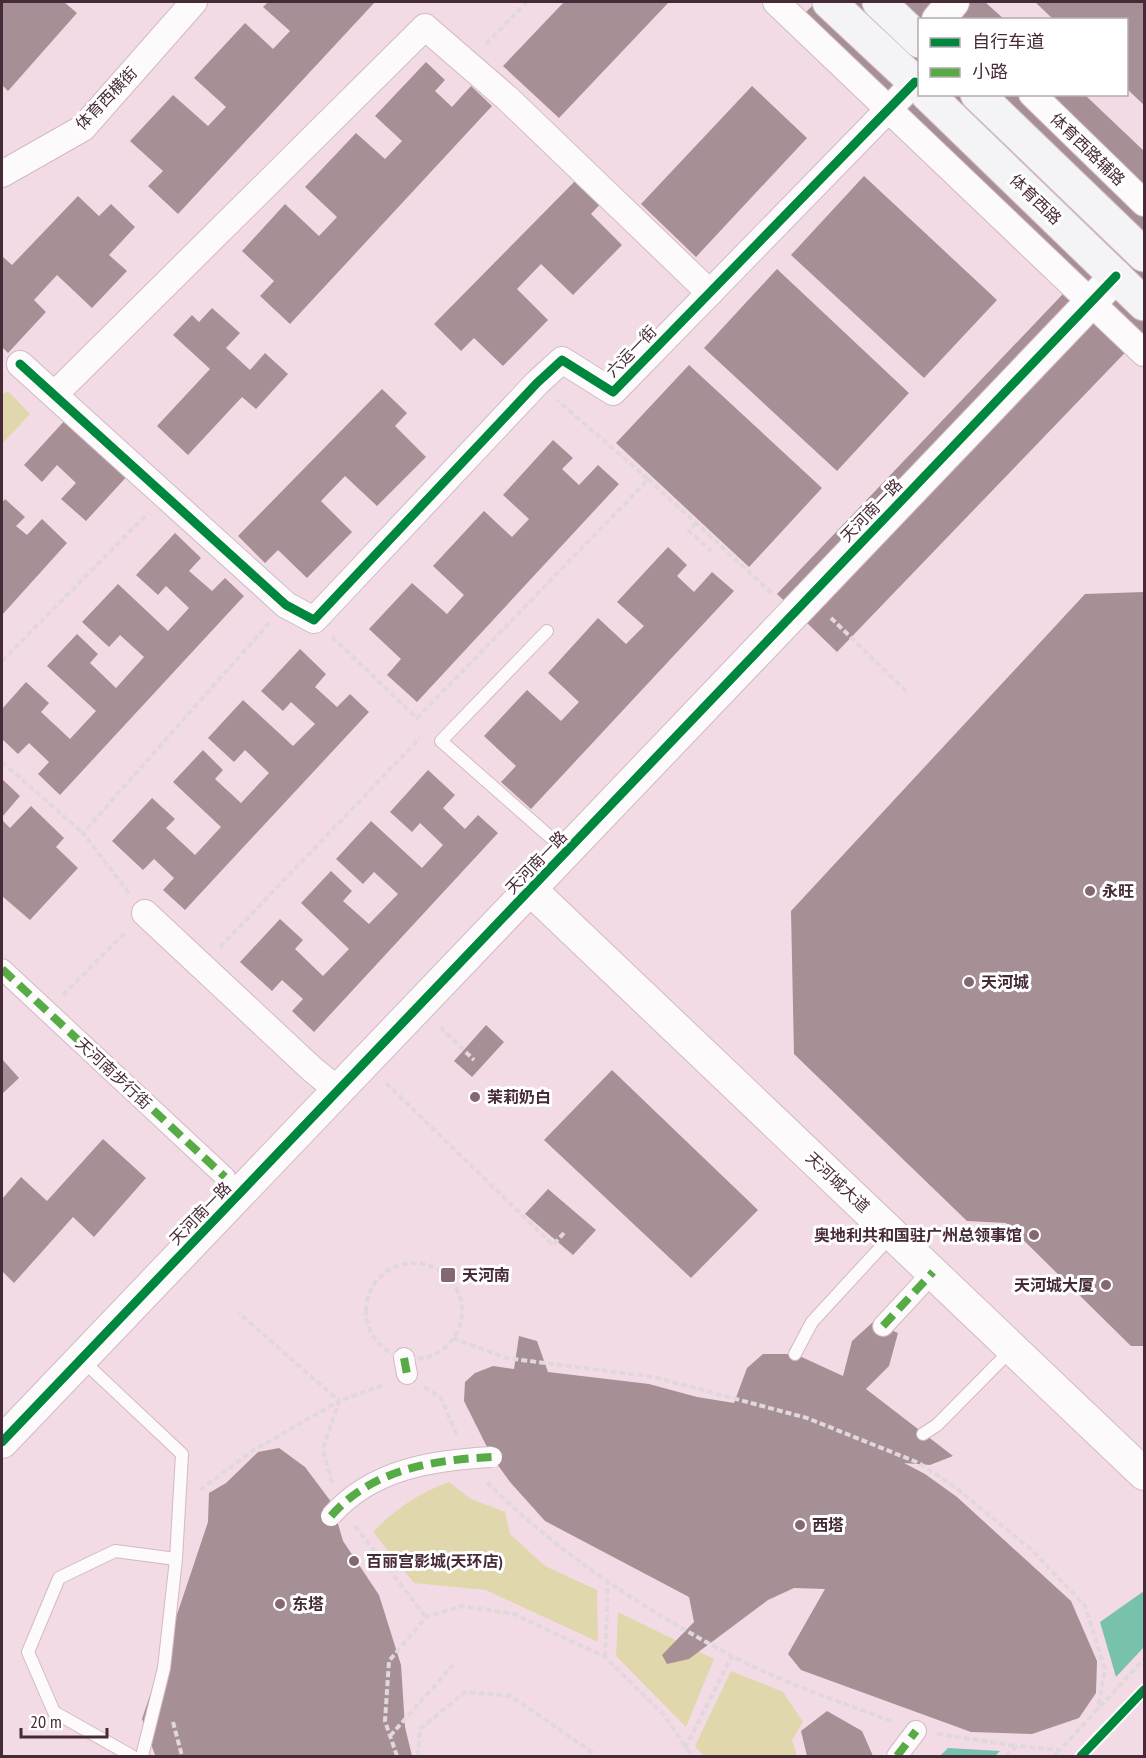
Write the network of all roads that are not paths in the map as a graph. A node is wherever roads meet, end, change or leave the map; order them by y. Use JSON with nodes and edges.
{"nodes":[{"id":1,"x":194,"y":2,"type":"edge"},
{"id":2,"x":776,"y":2,"type":"edge"},
{"id":3,"x":829,"y":2,"type":"edge"},
{"id":4,"x":879,"y":2,"type":"edge"},
{"id":5,"x":918,"y":40,"type":"edge"},
{"id":6,"x":918,"y":86,"type":"edge"},
{"id":7,"x":918,"y":89,"type":"edge"},
{"id":8,"x":928,"y":96,"type":"edge"},
{"id":9,"x":979,"y":96,"type":"edge"},
{"id":10,"x":1034,"y":96,"type":"edge"},
{"id":11,"x":889,"y":110,"type":"junction"},
{"id":12,"x":2,"y":174,"type":"edge"},
{"id":13,"x":1144,"y":203,"type":"edge"},
{"id":14,"x":1144,"y":255,"type":"edge"},
{"id":15,"x":1116,"y":276,"type":"junction"},
{"id":16,"x":710,"y":293,"type":"junction"},
{"id":17,"x":1091,"y":302,"type":"junction"},
{"id":18,"x":1144,"y":304,"type":"edge"},
{"id":19,"x":1144,"y":353,"type":"edge"},
{"id":20,"x":20,"y":364,"type":"dead end"},
{"id":21,"x":54,"y":394,"type":"junction"},
{"id":22,"x":547,"y":631,"type":"dead end"},
{"id":23,"x":567,"y":852,"type":"junction"},
{"id":24,"x":530,"y":889,"type":"junction"},
{"id":25,"x":145,"y":913,"type":"road end"},
{"id":26,"x":2,"y":969,"type":"edge"},
{"id":27,"x":338,"y":1090,"type":"junction"},
{"id":28,"x":225,"y":1177,"type":"dead end"},
{"id":29,"x":893,"y":1234,"type":"junction"},
{"id":30,"x":933,"y":1272,"type":"junction"},
{"id":31,"x":883,"y":1326,"type":"dead end"},
{"id":32,"x":1013,"y":1348,"type":"junction"},
{"id":33,"x":795,"y":1354,"type":"dead end"},
{"id":34,"x":81,"y":1359,"type":"junction"},
{"id":35,"x":923,"y":1434,"type":"dead end"},
{"id":36,"x":2,"y":1442,"type":"edge"},
{"id":37,"x":492,"y":1456,"type":"dead end"},
{"id":38,"x":1144,"y":1474,"type":"edge"},
{"id":39,"x":331,"y":1516,"type":"dead end"},
{"id":40,"x":176,"y":1559,"type":"junction"},
{"id":41,"x":916,"y":1731,"type":"road end"},
{"id":42,"x":132,"y":1756,"type":"edge"},
{"id":43,"x":142,"y":1756,"type":"edge"},
{"id":44,"x":897,"y":1756,"type":"edge"}],
"edges":[{"from":1,"to":12,"type":"street","name":"体育西横街"},
{"from":2,"to":11,"type":"street"},
{"from":3,"to":6,"type":"main road","name":"体育西路"},
{"from":4,"to":5,"type":"main road"},
{"from":7,"to":11,"type":"street","name":"六运一街"},
{"from":8,"to":15,"type":"main road","name":"体育西路"},
{"from":9,"to":14,"type":"main road"},
{"from":10,"to":13,"type":"street","name":"体育西路辅路"},
{"from":11,"to":16,"type":"street","name":"六运一街"},
{"from":11,"to":17,"type":"street"},
{"from":15,"to":17,"type":"street","name":"天河南一路"},
{"from":15,"to":18,"type":"main road","name":"体育西路"},
{"from":16,"to":21,"type":"street","name":"六运一街"},
{"from":16,"to":21,"type":"street"},
{"from":17,"to":19,"type":"street"},
{"from":17,"to":23,"type":"street","name":"天河南一路"},
{"from":20,"to":21,"type":"street"},
{"from":22,"to":23,"type":"lane"},
{"from":23,"to":24,"type":"street","name":"天河南一路"},
{"from":24,"to":27,"type":"street","name":"天河南一路"},
{"from":24,"to":29,"type":"street","name":"天河城大道"},
{"from":25,"to":27,"type":"street"},
{"from":26,"to":28,"type":"street","name":"天河南步行街"},
{"from":27,"to":34,"type":"street","name":"天河南一路"},
{"from":29,"to":30,"type":"street","name":"天河城大道"},
{"from":29,"to":33,"type":"lane"},
{"from":30,"to":31,"type":"street"},
{"from":30,"to":32,"type":"street","name":"天河城大道"},
{"from":32,"to":35,"type":"lane"},
{"from":32,"to":38,"type":"street","name":"天河城大道"},
{"from":34,"to":36,"type":"street","name":"天河南一路"},
{"from":34,"to":40,"type":"lane"},
{"from":37,"to":39,"type":"street","bridge":true},
{"from":40,"to":42,"type":"lane"},
{"from":40,"to":43,"type":"lane"},
{"from":41,"to":44,"type":"street"}]}
